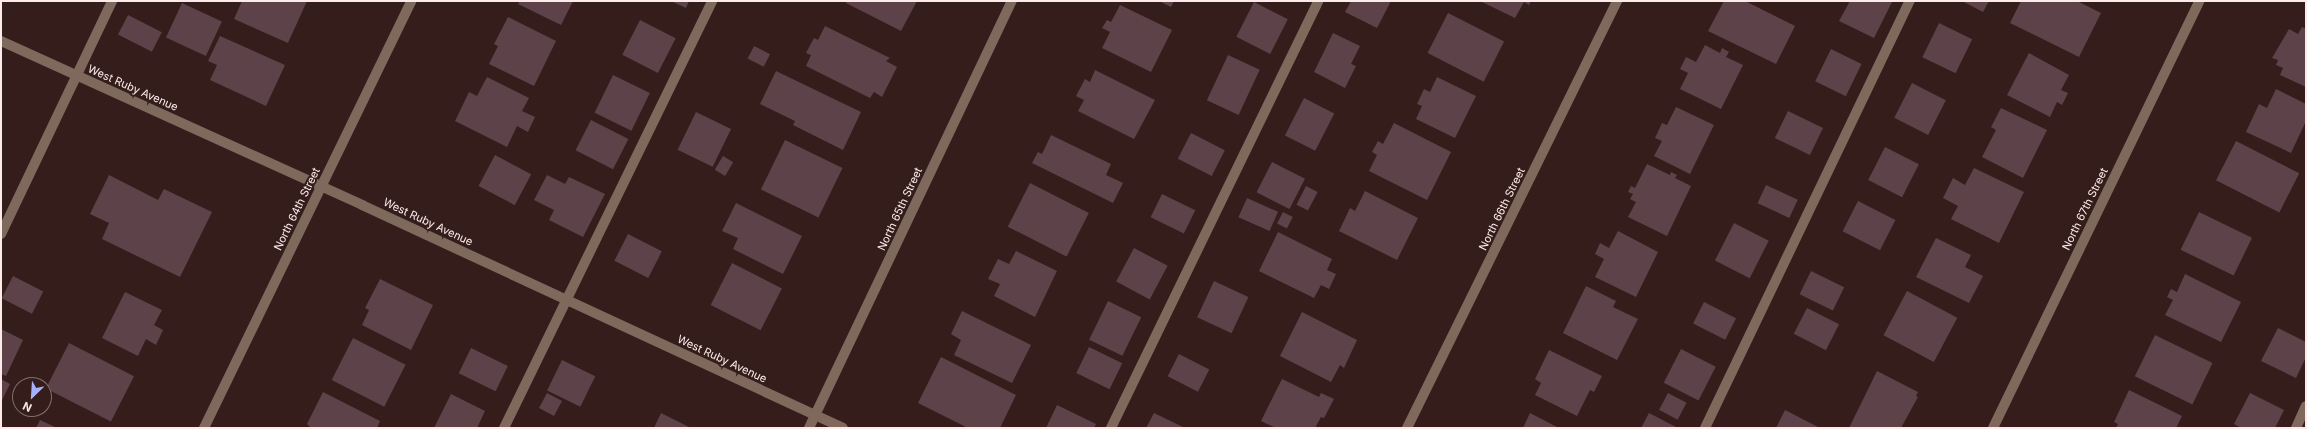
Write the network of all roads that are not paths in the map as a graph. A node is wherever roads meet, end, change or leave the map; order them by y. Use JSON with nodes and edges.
{"nodes":[{"id":1,"x":112,"y":1,"type":"edge"},
{"id":2,"x":411,"y":1,"type":"edge"},
{"id":3,"x":712,"y":1,"type":"edge"},
{"id":4,"x":1012,"y":1,"type":"edge"},
{"id":5,"x":1318,"y":1,"type":"edge"},
{"id":6,"x":1617,"y":1,"type":"edge"},
{"id":7,"x":1910,"y":1,"type":"edge"},
{"id":8,"x":2199,"y":1,"type":"edge"},
{"id":9,"x":1,"y":41,"type":"edge"},
{"id":10,"x":76,"y":75,"type":"junction"},
{"id":11,"x":322,"y":186,"type":"junction"},
{"id":12,"x":1,"y":234,"type":"edge"},
{"id":13,"x":566,"y":300,"type":"junction"},
{"id":14,"x":2306,"y":406,"type":"edge"},
{"id":15,"x":816,"y":416,"type":"junction"},
{"id":16,"x":204,"y":428,"type":"edge"},
{"id":17,"x":504,"y":428,"type":"edge"},
{"id":18,"x":810,"y":428,"type":"edge"},
{"id":19,"x":843,"y":428,"type":"edge"},
{"id":20,"x":1112,"y":428,"type":"edge"},
{"id":21,"x":1407,"y":428,"type":"edge"},
{"id":22,"x":1705,"y":428,"type":"edge"},
{"id":23,"x":1993,"y":428,"type":"edge"},
{"id":24,"x":2296,"y":428,"type":"edge"}],
"edges":[{"from":1,"to":10,"type":"street"},
{"from":2,"to":11,"type":"street","name":"North 64th Street"},
{"from":3,"to":13,"type":"street"},
{"from":4,"to":15,"type":"street","name":"North 65th Street"},
{"from":5,"to":20,"type":"street"},
{"from":6,"to":21,"type":"street","name":"North 66th Street"},
{"from":7,"to":22,"type":"street"},
{"from":8,"to":23,"type":"street","name":"North 67th Street"},
{"from":9,"to":10,"type":"street","name":"West Ruby Avenue"},
{"from":10,"to":11,"type":"street","name":"West Ruby Avenue"},
{"from":10,"to":12,"type":"street"},
{"from":11,"to":13,"type":"street","name":"West Ruby Avenue"},
{"from":11,"to":16,"type":"street","name":"North 64th Street"},
{"from":13,"to":15,"type":"street","name":"West Ruby Avenue"},
{"from":13,"to":17,"type":"street"},
{"from":14,"to":24,"type":"street"},
{"from":15,"to":18,"type":"street","name":"North 65th Street"},
{"from":15,"to":19,"type":"street","name":"West Ruby Avenue"}]}
